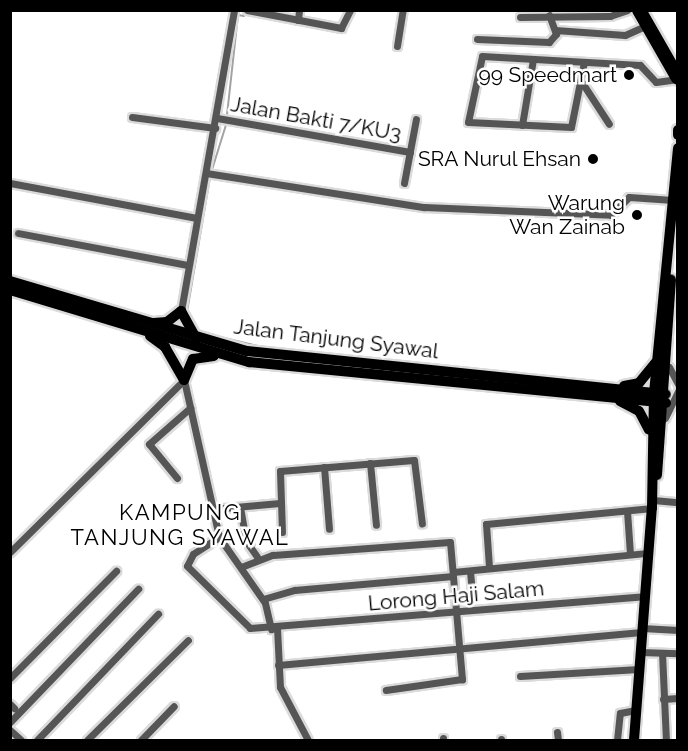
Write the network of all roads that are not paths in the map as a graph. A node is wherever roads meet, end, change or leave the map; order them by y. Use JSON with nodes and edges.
{"nodes":[{"id":1,"x":234,"y":10,"type":"edge"},
{"id":2,"x":247,"y":10,"type":"edge"},
{"id":3,"x":299,"y":10,"type":"edge"},
{"id":4,"x":350,"y":10,"type":"edge"},
{"id":5,"x":403,"y":10,"type":"edge"},
{"id":6,"x":627,"y":10,"type":"edge"},
{"id":7,"x":639,"y":10,"type":"edge"},
{"id":8,"x":255,"y":11,"type":"edge"},
{"id":9,"x":549,"y":15,"type":"junction"},
{"id":10,"x":520,"y":17,"type":"dead end"},
{"id":11,"x":298,"y":20,"type":"junction"},
{"id":12,"x":647,"y":25,"type":"junction"},
{"id":13,"x":555,"y":30,"type":"junction"},
{"id":14,"x":477,"y":39,"type":"dead end"},
{"id":15,"x":397,"y":46,"type":"dead end"},
{"id":16,"x":533,"y":59,"type":"junction"},
{"id":17,"x":584,"y":62,"type":"junction"},
{"id":18,"x":678,"y":78,"type":"edge"},
{"id":19,"x":581,"y":81,"type":"junction"},
{"id":20,"x":132,"y":117,"type":"dead end"},
{"id":21,"x":217,"y":118,"type":"junction"},
{"id":22,"x":416,"y":119,"type":"dead end"},
{"id":23,"x":609,"y":124,"type":"dead end"},
{"id":24,"x":522,"y":125,"type":"junction"},
{"id":25,"x":215,"y":128,"type":"junction"},
{"id":26,"x":678,"y":130,"type":"edge"},
{"id":27,"x":678,"y":135,"type":"edge"},
{"id":28,"x":678,"y":148,"type":"edge"},
{"id":29,"x":410,"y":152,"type":"junction"},
{"id":30,"x":206,"y":173,"type":"junction"},
{"id":31,"x":10,"y":183,"type":"edge"},
{"id":32,"x":404,"y":183,"type":"dead end"},
{"id":33,"x":672,"y":204,"type":"junction"},
{"id":34,"x":197,"y":218,"type":"junction"},
{"id":35,"x":18,"y":233,"type":"dead end"},
{"id":36,"x":188,"y":266,"type":"junction"},
{"id":37,"x":11,"y":288,"type":"edge"},
{"id":38,"x":181,"y":311,"type":"junction"},
{"id":39,"x":147,"y":327,"type":"junction"},
{"id":40,"x":197,"y":339,"type":"junction"},
{"id":41,"x":224,"y":355,"type":"junction"},
{"id":42,"x":658,"y":356,"type":"junction"},
{"id":43,"x":669,"y":367,"type":"junction"},
{"id":44,"x":184,"y":380,"type":"junction"},
{"id":45,"x":678,"y":384,"type":"edge"},
{"id":46,"x":610,"y":393,"type":"junction"},
{"id":47,"x":670,"y":396,"type":"edge"},
{"id":48,"x":654,"y":397,"type":"junction"},
{"id":49,"x":190,"y":408,"type":"junction"},
{"id":50,"x":663,"y":426,"type":"junction"},
{"id":51,"x":652,"y":449,"type":"junction"},
{"id":52,"x":370,"y":463,"type":"junction"},
{"id":53,"x":324,"y":467,"type":"junction"},
{"id":54,"x":177,"y":478,"type":"dead end"},
{"id":55,"x":678,"y":502,"type":"edge"},
{"id":56,"x":280,"y":503,"type":"junction"},
{"id":57,"x":653,"y":504,"type":"junction"},
{"id":58,"x":240,"y":507,"type":"junction"},
{"id":59,"x":213,"y":509,"type":"junction"},
{"id":60,"x":627,"y":511,"type":"junction"},
{"id":61,"x":422,"y":524,"type":"dead end"},
{"id":62,"x":376,"y":525,"type":"dead end"},
{"id":63,"x":329,"y":529,"type":"dead end"},
{"id":64,"x":282,"y":532,"type":"dead end"},
{"id":65,"x":219,"y":537,"type":"junction"},
{"id":66,"x":10,"y":552,"type":"edge"},
{"id":67,"x":648,"y":553,"type":"junction"},
{"id":68,"x":630,"y":554,"type":"junction"},
{"id":69,"x":257,"y":557,"type":"junction"},
{"id":70,"x":241,"y":567,"type":"junction"},
{"id":71,"x":489,"y":567,"type":"junction"},
{"id":72,"x":470,"y":570,"type":"junction"},
{"id":73,"x":116,"y":571,"type":"dead end"},
{"id":74,"x":453,"y":574,"type":"junction"},
{"id":75,"x":138,"y":589,"type":"dead end"},
{"id":76,"x":472,"y":596,"type":"dead end"},
{"id":77,"x":644,"y":596,"type":"junction"},
{"id":78,"x":263,"y":599,"type":"junction"},
{"id":79,"x":458,"y":612,"type":"junction"},
{"id":80,"x":158,"y":614,"type":"dead end"},
{"id":81,"x":274,"y":628,"type":"junction"},
{"id":82,"x":642,"y":630,"type":"junction"},
{"id":83,"x":678,"y":630,"type":"edge"},
{"id":84,"x":188,"y":640,"type":"dead end"},
{"id":85,"x":462,"y":647,"type":"junction"},
{"id":86,"x":640,"y":652,"type":"junction"},
{"id":87,"x":662,"y":653,"type":"junction"},
{"id":88,"x":678,"y":653,"type":"edge"},
{"id":89,"x":278,"y":664,"type":"junction"},
{"id":90,"x":639,"y":669,"type":"junction"},
{"id":91,"x":520,"y":676,"type":"dead end"},
{"id":92,"x":10,"y":678,"type":"edge"},
{"id":93,"x":386,"y":690,"type":"dead end"},
{"id":94,"x":678,"y":698,"type":"edge"},
{"id":95,"x":663,"y":699,"type":"junction"},
{"id":96,"x":174,"y":706,"type":"dead end"},
{"id":97,"x":636,"y":710,"type":"junction"},
{"id":98,"x":10,"y":722,"type":"edge"},
{"id":99,"x":10,"y":730,"type":"edge"},
{"id":100,"x":557,"y":732,"type":"dead end"},
{"id":101,"x":18,"y":740,"type":"edge"},
{"id":102,"x":37,"y":741,"type":"edge"},
{"id":103,"x":87,"y":741,"type":"edge"},
{"id":104,"x":141,"y":741,"type":"edge"},
{"id":105,"x":308,"y":741,"type":"edge"},
{"id":106,"x":558,"y":741,"type":"edge"},
{"id":107,"x":617,"y":741,"type":"edge"},
{"id":108,"x":634,"y":741,"type":"edge"},
{"id":109,"x":666,"y":741,"type":"edge"}],
"edges":[{"from":1,"to":21,"type":"street"},
{"from":2,"to":8,"type":"street"},
{"from":3,"to":11,"type":"street"},
{"from":4,"to":11,"type":"street"},
{"from":5,"to":15,"type":"street"},
{"from":6,"to":9,"type":"street"},
{"from":7,"to":12,"type":"highway"},
{"from":8,"to":11,"type":"street"},
{"from":9,"to":10,"type":"street"},
{"from":9,"to":13,"type":"street"},
{"from":12,"to":13,"type":"street"},
{"from":12,"to":18,"type":"highway"},
{"from":13,"to":14,"type":"street"},
{"from":16,"to":17,"type":"street"},
{"from":16,"to":24,"type":"street"},
{"from":16,"to":24,"type":"street"},
{"from":17,"to":18,"type":"street"},
{"from":17,"to":19,"type":"street"},
{"from":19,"to":23,"type":"street"},
{"from":19,"to":24,"type":"street"},
{"from":20,"to":25,"type":"street"},
{"from":21,"to":25,"type":"street"},
{"from":21,"to":29,"type":"street","name":"Jalan Bakti 7/KU3"},
{"from":22,"to":29,"type":"street"},
{"from":25,"to":30,"type":"street"},
{"from":26,"to":27,"type":"main road"},
{"from":28,"to":33,"type":"main road"},
{"from":29,"to":32,"type":"street"},
{"from":30,"to":33,"type":"street"},
{"from":30,"to":34,"type":"street"},
{"from":31,"to":34,"type":"street"},
{"from":33,"to":42,"type":"main road"},
{"from":33,"to":43,"type":"main road"},
{"from":34,"to":36,"type":"street"},
{"from":35,"to":36,"type":"street"},
{"from":36,"to":38,"type":"street"},
{"from":37,"to":39,"type":"main road","name":"Jalan Tanjung Syawal"},
{"from":38,"to":39,"type":"main road"},
{"from":38,"to":40,"type":"main road"},
{"from":39,"to":40,"type":"main road","name":"Jalan Tanjung Syawal"},
{"from":39,"to":41,"type":"main road","name":"Jalan Tanjung Syawal"},
{"from":39,"to":44,"type":"main road"},
{"from":40,"to":46,"type":"main road","name":"Jalan Tanjung Syawal"},
{"from":41,"to":44,"type":"main road"},
{"from":41,"to":46,"type":"main road","name":"Jalan Tanjung Syawal"},
{"from":42,"to":46,"type":"main road"},
{"from":42,"to":48,"type":"main road"},
{"from":43,"to":45,"type":"street"},
{"from":43,"to":47,"type":"main road"},
{"from":44,"to":49,"type":"street"},
{"from":44,"to":66,"type":"street"},
{"from":46,"to":48,"type":"main road","name":"Jalan Tanjung Syawal"},
{"from":46,"to":51,"type":"main road"},
{"from":47,"to":48,"type":"main road","name":"Jalan Tanjung Syawal"},
{"from":47,"to":50,"type":"main road"},
{"from":47,"to":50,"type":"street"},
{"from":48,"to":51,"type":"main road"},
{"from":49,"to":54,"type":"street"},
{"from":49,"to":59,"type":"street"},
{"from":50,"to":57,"type":"main road"},
{"from":51,"to":57,"type":"main road"},
{"from":52,"to":53,"type":"street"},
{"from":52,"to":61,"type":"street"},
{"from":52,"to":62,"type":"street"},
{"from":53,"to":56,"type":"street"},
{"from":53,"to":63,"type":"street"},
{"from":55,"to":57,"type":"street"},
{"from":56,"to":58,"type":"street"},
{"from":56,"to":64,"type":"street"},
{"from":57,"to":60,"type":"street"},
{"from":57,"to":67,"type":"main road"},
{"from":58,"to":59,"type":"street"},
{"from":58,"to":69,"type":"street"},
{"from":59,"to":65,"type":"street"},
{"from":60,"to":68,"type":"street"},
{"from":60,"to":71,"type":"street"},
{"from":65,"to":70,"type":"street"},
{"from":65,"to":81,"type":"street","name":"Lorong Haji Salam"},
{"from":67,"to":68,"type":"street"},
{"from":67,"to":77,"type":"main road"},
{"from":68,"to":71,"type":"street"},
{"from":69,"to":70,"type":"street"},
{"from":69,"to":74,"type":"street"},
{"from":70,"to":78,"type":"street"},
{"from":71,"to":72,"type":"street"},
{"from":72,"to":74,"type":"street"},
{"from":72,"to":76,"type":"street"},
{"from":73,"to":92,"type":"street"},
{"from":74,"to":78,"type":"street"},
{"from":74,"to":79,"type":"street"},
{"from":75,"to":98,"type":"street"},
{"from":77,"to":79,"type":"street","name":"Lorong Haji Salam"},
{"from":77,"to":82,"type":"main road"},
{"from":78,"to":81,"type":"street"},
{"from":79,"to":81,"type":"street","name":"Lorong Haji Salam"},
{"from":79,"to":85,"type":"street"},
{"from":80,"to":102,"type":"street"},
{"from":81,"to":89,"type":"street"},
{"from":82,"to":83,"type":"street"},
{"from":82,"to":85,"type":"street"},
{"from":82,"to":86,"type":"main road"},
{"from":84,"to":103,"type":"street"},
{"from":85,"to":89,"type":"street"},
{"from":85,"to":93,"type":"street"},
{"from":86,"to":87,"type":"street"},
{"from":86,"to":90,"type":"main road"},
{"from":87,"to":88,"type":"street"},
{"from":87,"to":95,"type":"street"},
{"from":89,"to":105,"type":"street"},
{"from":90,"to":91,"type":"street"},
{"from":90,"to":97,"type":"main road"},
{"from":94,"to":95,"type":"street"},
{"from":95,"to":109,"type":"street"},
{"from":96,"to":104,"type":"street"},
{"from":97,"to":107,"type":"street"},
{"from":97,"to":108,"type":"main road"},
{"from":99,"to":101,"type":"street"},
{"from":100,"to":106,"type":"street"}]}
